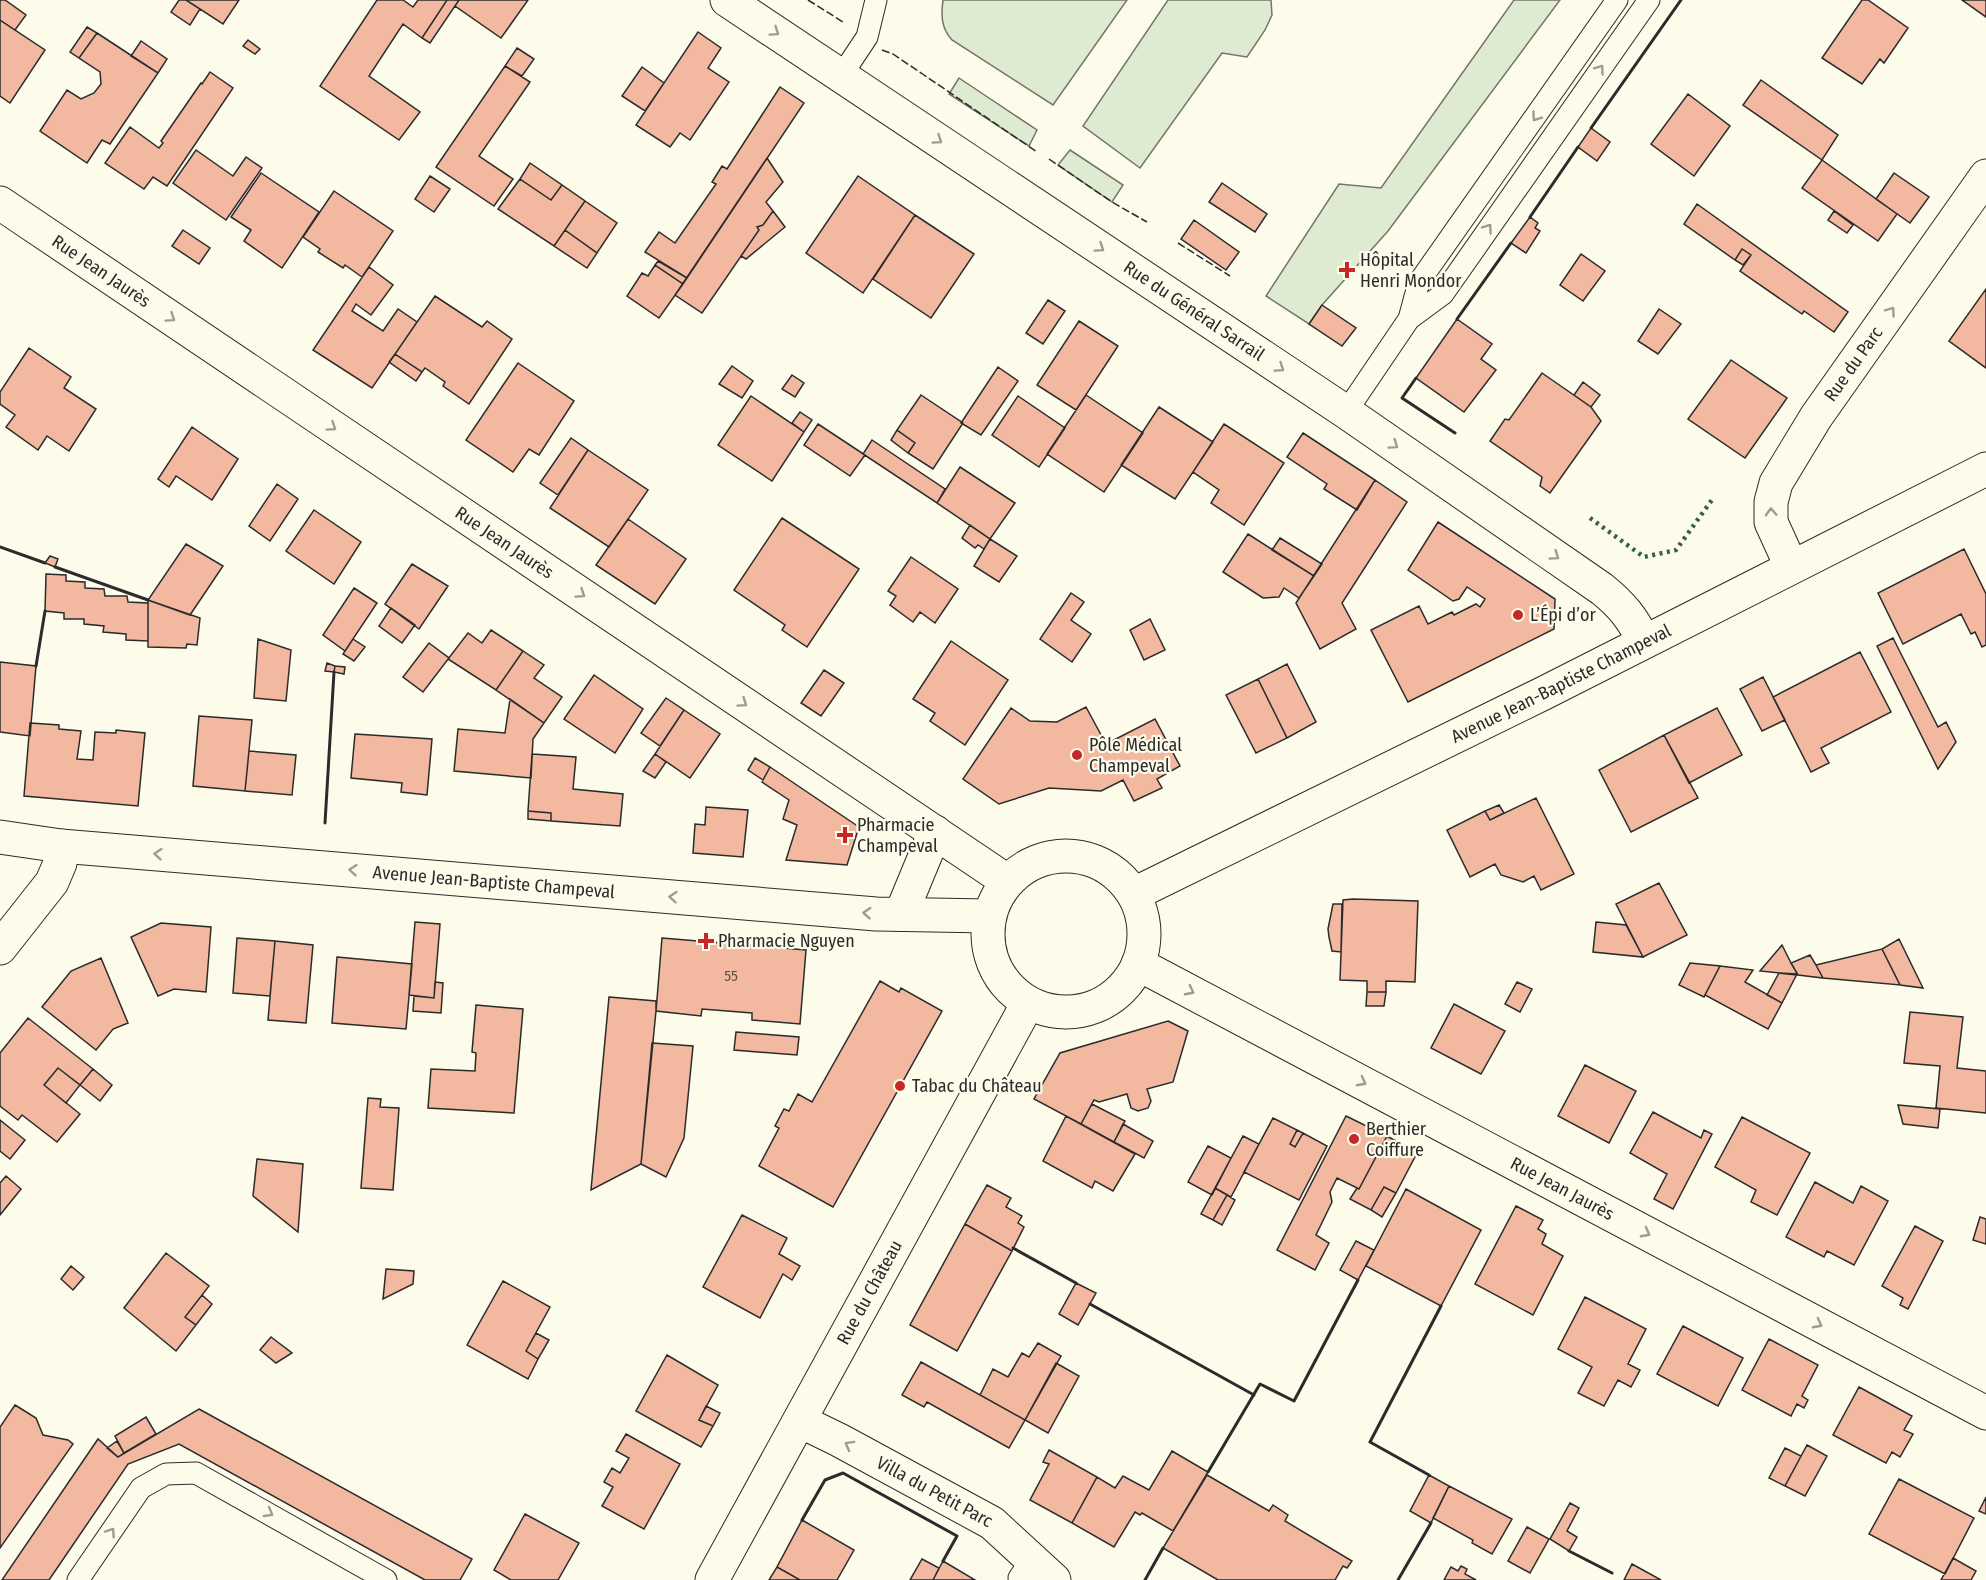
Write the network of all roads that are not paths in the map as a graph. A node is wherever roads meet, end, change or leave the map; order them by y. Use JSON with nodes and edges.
{"nodes":[{"id":1,"x":727,"y":0,"type":"edge"},
{"id":2,"x":876,"y":0,"type":"edge"},
{"id":3,"x":1617,"y":0,"type":"edge"},
{"id":4,"x":1649,"y":0,"type":"edge"},
{"id":5,"x":841,"y":76,"type":"junction"},
{"id":6,"x":1986,"y":176,"type":"edge"},
{"id":7,"x":0,"y":203,"type":"edge"},
{"id":8,"x":1409,"y":319,"type":"junction"},
{"id":9,"x":1346,"y":412,"type":"junction"},
{"id":10,"x":1986,"y":469,"type":"edge"},
{"id":11,"x":1791,"y":566,"type":"junction"},
{"id":12,"x":1644,"y":641,"type":"junction"},
{"id":13,"x":935,"y":832,"type":"junction"},
{"id":14,"x":0,"y":837,"type":"edge"},
{"id":15,"x":61,"y":846,"type":"junction"},
{"id":16,"x":1007,"y":880,"type":"junction"},
{"id":17,"x":1134,"y":894,"type":"junction"},
{"id":18,"x":901,"y":915,"type":"junction"},
{"id":19,"x":988,"y":916,"type":"junction"},
{"id":20,"x":0,"y":948,"type":"edge"},
{"id":21,"x":1138,"y":964,"type":"junction"},
{"id":22,"x":1028,"y":1003,"type":"junction"},
{"id":23,"x":1986,"y":1413,"type":"edge"},
{"id":24,"x":800,"y":1421,"type":"junction"},
{"id":25,"x":1035,"y":1572,"type":"edge"},
{"id":26,"x":78,"y":1580,"type":"edge"},
{"id":27,"x":386,"y":1580,"type":"edge"},
{"id":28,"x":711,"y":1580,"type":"edge"}],
"edges":[{"from":1,"to":5,"type":"street","name":"Rue du Général Sarrail","one_way":true},
{"from":2,"to":5,"type":"lane"},
{"from":3,"to":8,"type":"lane","one_way":true},
{"from":8,"to":4,"type":"lane","one_way":true},
{"from":5,"to":9,"type":"street","name":"Rue du Général Sarrail","one_way":true},
{"from":11,"to":6,"type":"street","name":"Rue du Parc","one_way":true},
{"from":7,"to":13,"type":"street","name":"Rue Jean Jaurès","one_way":true},
{"from":8,"to":9,"type":"lane"},
{"from":9,"to":12,"type":"street","name":"Rue du Général Sarrail","one_way":true},
{"from":10,"to":11,"type":"street","name":"Avenue Jean-Baptiste Champeval"},
{"from":11,"to":12,"type":"street","name":"Avenue Jean-Baptiste Champeval"},
{"from":12,"to":17,"type":"street","name":"Avenue Jean-Baptiste Champeval"},
{"from":13,"to":16,"type":"street","name":"Rue Jean Jaurès"},
{"from":13,"to":18,"type":"street"},
{"from":14,"to":15,"type":"street","name":"Avenue Jean-Baptiste Champeval"},
{"from":18,"to":15,"type":"street","name":"Avenue Jean-Baptiste Champeval","one_way":true},
{"from":15,"to":20,"type":"street"},
{"from":16,"to":17,"type":"street"},
{"from":16,"to":19,"type":"street"},
{"from":17,"to":21,"type":"street"},
{"from":18,"to":19,"type":"street","name":"Avenue Jean-Baptiste Champeval"},
{"from":19,"to":22,"type":"street"},
{"from":21,"to":22,"type":"street"},
{"from":21,"to":23,"type":"street","name":"Rue Jean Jaurès","one_way":true},
{"from":22,"to":24,"type":"street","name":"Rue du Château"},
{"from":25,"to":24,"type":"street","name":"Villa du Petit Parc","one_way":true},
{"from":24,"to":28,"type":"street","name":"Rue du Château"},
{"from":26,"to":27,"type":"lane","one_way":true}]}
